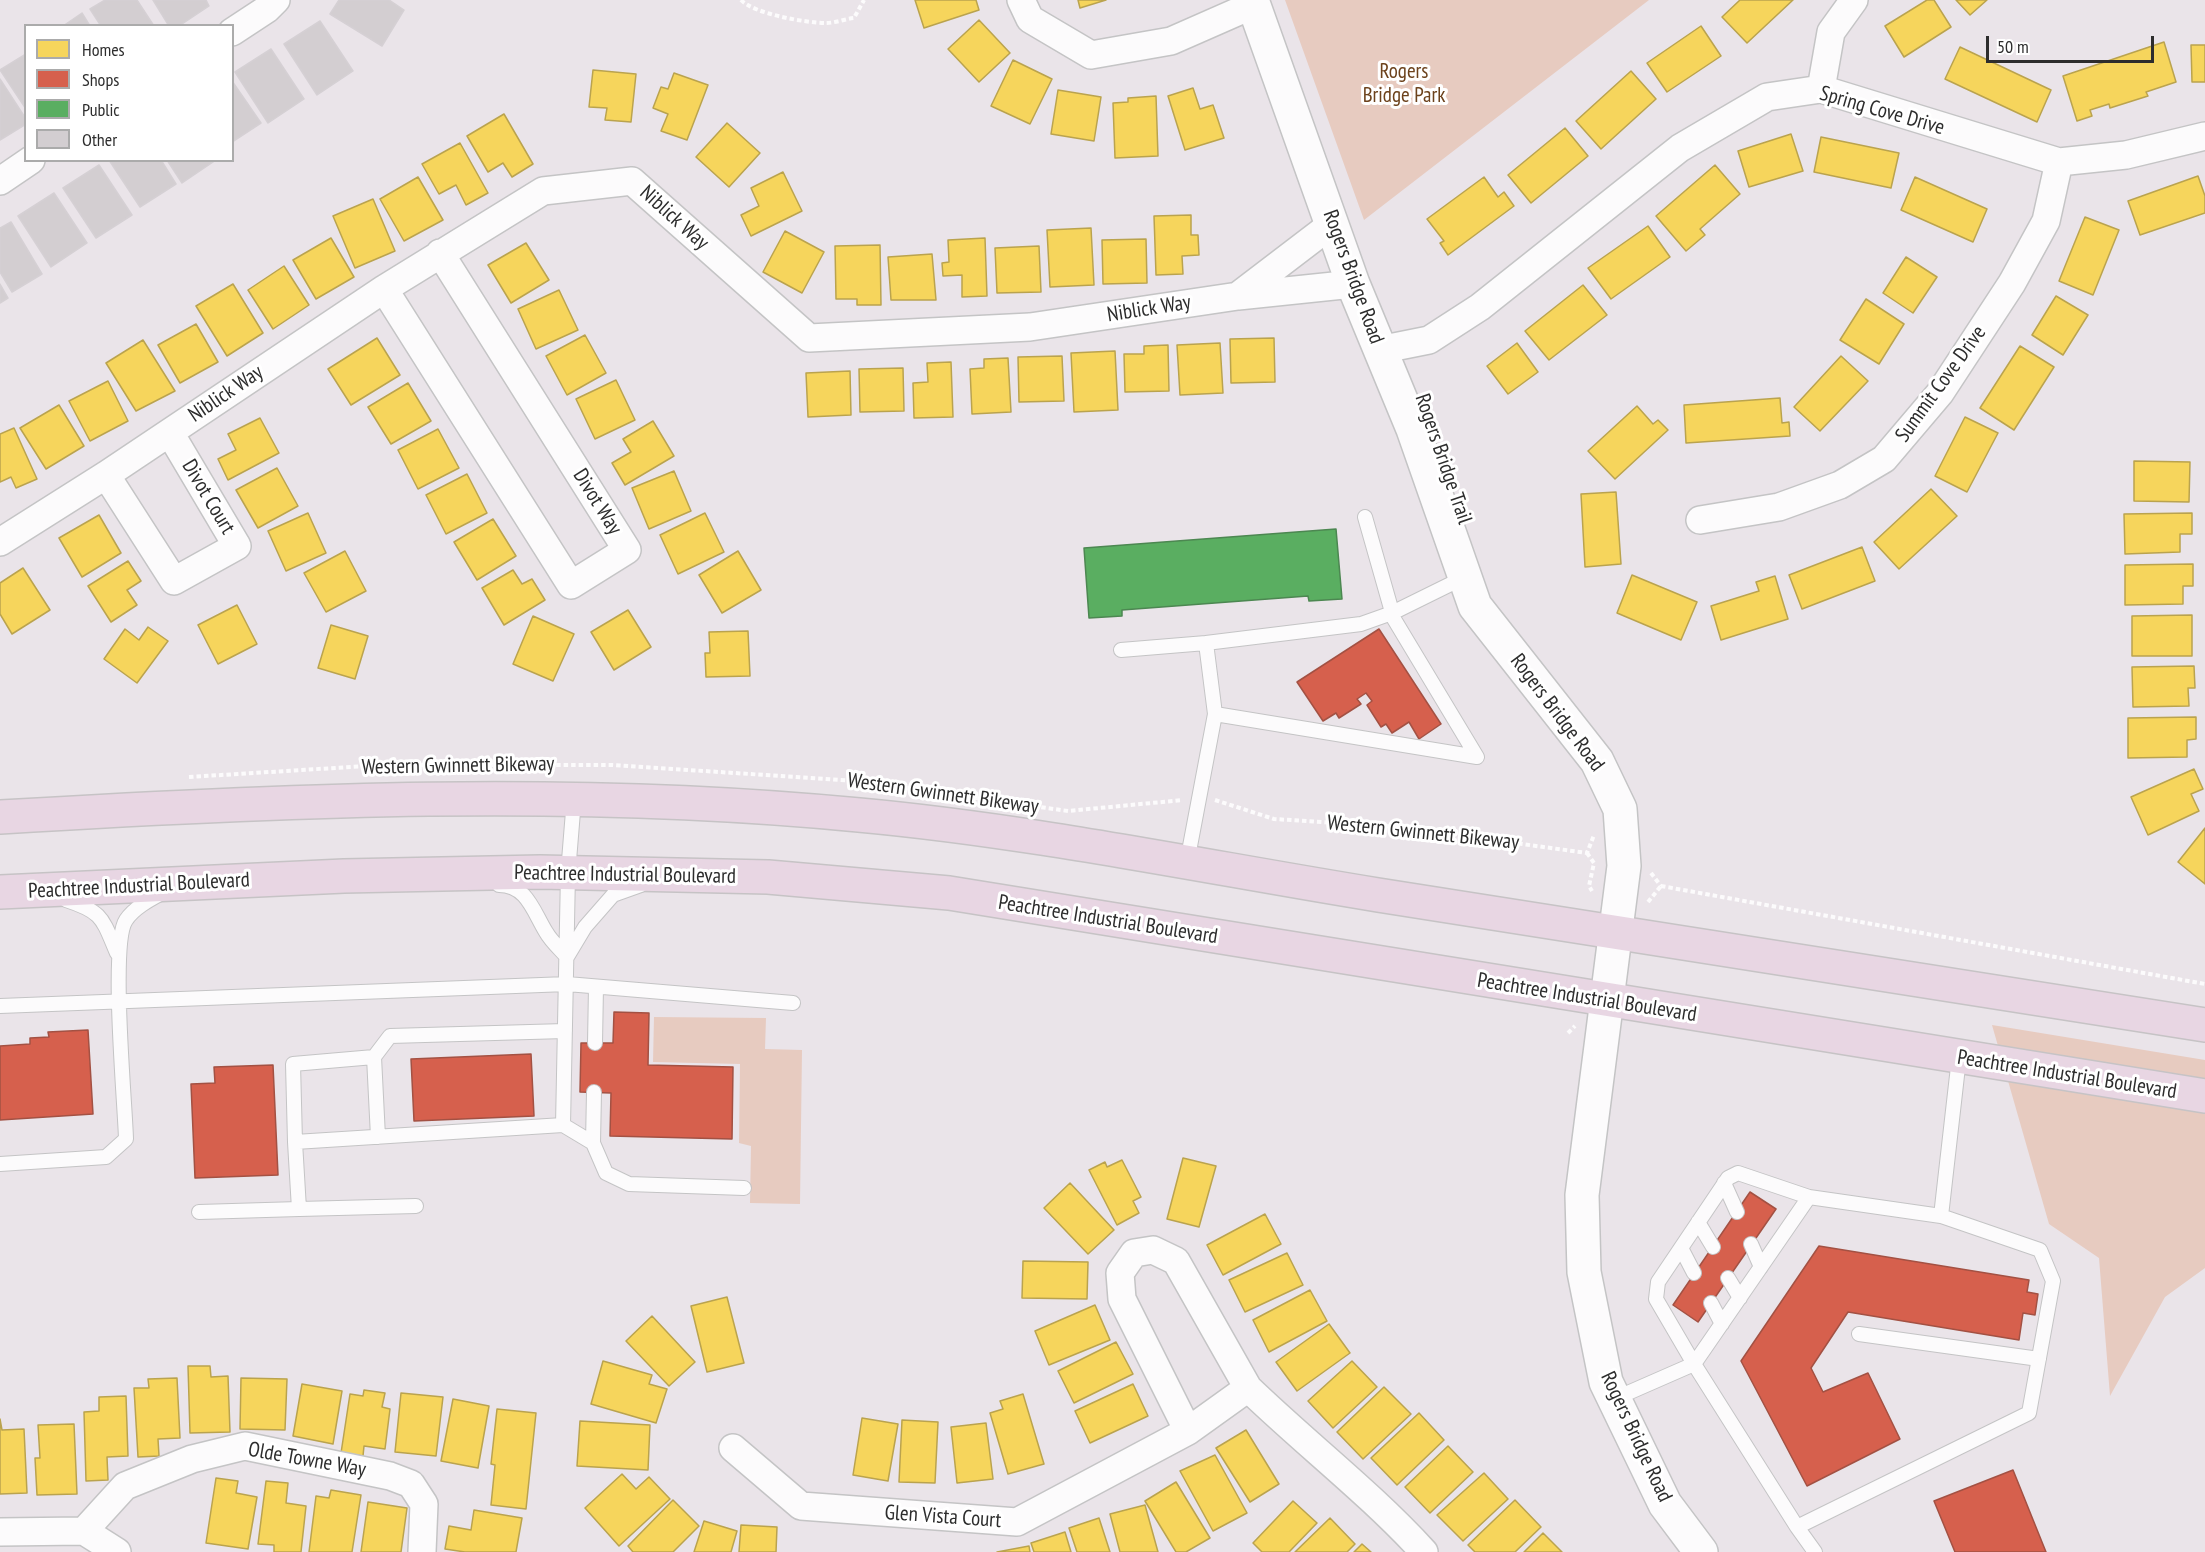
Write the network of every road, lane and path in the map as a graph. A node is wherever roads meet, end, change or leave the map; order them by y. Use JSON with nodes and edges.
{"nodes":[{"id":1,"x":276,"y":0,"type":"edge"},
{"id":2,"x":741,"y":0,"type":"edge"},
{"id":3,"x":864,"y":0,"type":"edge"},
{"id":4,"x":1021,"y":0,"type":"edge"},
{"id":5,"x":1854,"y":0,"type":"edge"},
{"id":6,"x":1252,"y":3,"type":"edge"},
{"id":7,"x":234,"y":31,"type":"edge"},
{"id":8,"x":1821,"y":89,"type":"junction"},
{"id":9,"x":2205,"y":136,"type":"edge"},
{"id":10,"x":28,"y":162,"type":"edge"},
{"id":11,"x":2060,"y":162,"type":"junction"},
{"id":12,"x":0,"y":181,"type":"edge"},
{"id":13,"x":1332,"y":224,"type":"junction"},
{"id":14,"x":440,"y":253,"type":"junction"},
{"id":15,"x":1353,"y":284,"type":"junction"},
{"id":16,"x":384,"y":289,"type":"junction"},
{"id":17,"x":1238,"y":296,"type":"junction"},
{"id":18,"x":1379,"y":350,"type":"junction"},
{"id":19,"x":170,"y":433,"type":"junction"},
{"id":20,"x":106,"y":475,"type":"junction"},
{"id":21,"x":1365,"y":517,"type":"dead end"},
{"id":22,"x":1700,"y":520,"type":"dead end"},
{"id":23,"x":0,"y":542,"type":"edge"},
{"id":24,"x":1465,"y":577,"type":"junction"},
{"id":25,"x":1392,"y":613,"type":"junction"},
{"id":26,"x":1206,"y":642,"type":"junction"},
{"id":27,"x":1121,"y":650,"type":"dead end"},
{"id":28,"x":1215,"y":714,"type":"junction"},
{"id":29,"x":180,"y":777,"type":"dead end"},
{"id":30,"x":574,"y":799,"type":"junction"},
{"id":31,"x":1198,"y":800,"type":"junction"},
{"id":32,"x":0,"y":817,"type":"edge"},
{"id":33,"x":1594,"y":833,"type":"dead end"},
{"id":34,"x":1187,"y":862,"type":"junction"},
{"id":35,"x":1650,"y":871,"type":"dead end"},
{"id":36,"x":568,"y":873,"type":"junction"},
{"id":37,"x":692,"y":875,"type":"junction"},
{"id":38,"x":251,"y":881,"type":"junction"},
{"id":39,"x":182,"y":884,"type":"junction"},
{"id":40,"x":0,"y":892,"type":"edge"},
{"id":41,"x":0,"y":903,"type":"edge"},
{"id":42,"x":1615,"y":932,"type":"junction"},
{"id":43,"x":117,"y":952,"type":"junction"},
{"id":44,"x":567,"y":957,"type":"junction"},
{"id":45,"x":567,"y":984,"type":"junction"},
{"id":46,"x":2205,"y":984,"type":"edge"},
{"id":47,"x":596,"y":987,"type":"junction"},
{"id":48,"x":120,"y":1000,"type":"junction"},
{"id":49,"x":1608,"y":1002,"type":"junction"},
{"id":50,"x":793,"y":1003,"type":"dead end"},
{"id":51,"x":0,"y":1006,"type":"edge"},
{"id":52,"x":2205,"y":1025,"type":"edge"},
{"id":53,"x":565,"y":1031,"type":"junction"},
{"id":54,"x":595,"y":1043,"type":"dead end"},
{"id":55,"x":374,"y":1057,"type":"junction"},
{"id":56,"x":1959,"y":1058,"type":"junction"},
{"id":57,"x":594,"y":1092,"type":"dead end"},
{"id":58,"x":2205,"y":1096,"type":"edge"},
{"id":59,"x":563,"y":1125,"type":"junction"},
{"id":60,"x":378,"y":1137,"type":"junction"},
{"id":61,"x":295,"y":1142,"type":"junction"},
{"id":62,"x":594,"y":1143,"type":"junction"},
{"id":63,"x":0,"y":1164,"type":"edge"},
{"id":64,"x":1724,"y":1183,"type":"junction"},
{"id":65,"x":744,"y":1188,"type":"dead end"},
{"id":66,"x":1809,"y":1197,"type":"junction"},
{"id":67,"x":416,"y":1206,"type":"dead end"},
{"id":68,"x":299,"y":1209,"type":"junction"},
{"id":69,"x":199,"y":1212,"type":"dead end"},
{"id":70,"x":1737,"y":1212,"type":"dead end"},
{"id":71,"x":1941,"y":1216,"type":"junction"},
{"id":72,"x":1698,"y":1222,"type":"junction"},
{"id":73,"x":1751,"y":1244,"type":"dead end"},
{"id":74,"x":1713,"y":1247,"type":"dead end"},
{"id":75,"x":1681,"y":1248,"type":"junction"},
{"id":76,"x":1761,"y":1267,"type":"junction"},
{"id":77,"x":1694,"y":1273,"type":"dead end"},
{"id":78,"x":1728,"y":1278,"type":"dead end"},
{"id":79,"x":1740,"y":1298,"type":"junction"},
{"id":80,"x":1711,"y":1303,"type":"dead end"},
{"id":81,"x":1722,"y":1324,"type":"junction"},
{"id":82,"x":1859,"y":1334,"type":"dead end"},
{"id":83,"x":2039,"y":1359,"type":"junction"},
{"id":84,"x":1694,"y":1364,"type":"junction"},
{"id":85,"x":1248,"y":1388,"type":"junction"},
{"id":86,"x":1614,"y":1399,"type":"junction"},
{"id":87,"x":1188,"y":1431,"type":"junction"},
{"id":88,"x":733,"y":1448,"type":"dead end"},
{"id":89,"x":1797,"y":1527,"type":"junction"},
{"id":90,"x":84,"y":1531,"type":"junction"},
{"id":91,"x":0,"y":1532,"type":"edge"},
{"id":92,"x":1698,"y":1551,"type":"edge"},
{"id":93,"x":117,"y":1552,"type":"edge"},
{"id":94,"x":422,"y":1552,"type":"edge"},
{"id":95,"x":1424,"y":1552,"type":"edge"},
{"id":96,"x":1815,"y":1552,"type":"edge"}],
"edges":[{"from":1,"to":7,"type":"street"},
{"from":2,"to":3,"type":"path"},
{"from":4,"to":6,"type":"street"},
{"from":5,"to":8,"type":"street"},
{"from":6,"to":13,"type":"street","name":"Rogers Bridge Road"},
{"from":8,"to":11,"type":"street","name":"Spring Cove Drive"},
{"from":8,"to":18,"type":"street","name":"Spring Cove Drive"},
{"from":9,"to":11,"type":"street","name":"Spring Cove Drive"},
{"from":10,"to":12,"type":"street"},
{"from":11,"to":22,"type":"street","name":"Summit Cove Drive"},
{"from":13,"to":15,"type":"street","name":"Rogers Bridge Road"},
{"from":13,"to":17,"type":"street","name":"Niblick Way"},
{"from":14,"to":16,"type":"street","name":"Niblick Way"},
{"from":14,"to":16,"type":"street","name":"Divot Way"},
{"from":14,"to":17,"type":"street","name":"Niblick Way"},
{"from":15,"to":17,"type":"street","name":"Niblick Way"},
{"from":15,"to":18,"type":"street","name":"Rogers Bridge Road"},
{"from":16,"to":19,"type":"street","name":"Niblick Way"},
{"from":18,"to":24,"type":"street","name":"Rogers Bridge Road"},
{"from":19,"to":20,"type":"street","name":"Niblick Way"},
{"from":19,"to":20,"type":"street","name":"Divot Court"},
{"from":20,"to":23,"type":"street","name":"Niblick Way"},
{"from":21,"to":25,"type":"lane"},
{"from":24,"to":25,"type":"lane"},
{"from":24,"to":42,"type":"street","name":"Rogers Bridge Road"},
{"from":25,"to":26,"type":"lane"},
{"from":25,"to":28,"type":"lane"},
{"from":26,"to":27,"type":"lane"},
{"from":26,"to":28,"type":"lane"},
{"from":28,"to":31,"type":"lane"},
{"from":29,"to":31,"type":"path","name":"Western Gwinnett Bikeway"},
{"from":30,"to":32,"type":"highway"},
{"from":30,"to":34,"type":"highway"},
{"from":30,"to":36,"type":"lane"},
{"from":31,"to":33,"type":"path","name":"Western Gwinnett Bikeway"},
{"from":31,"to":34,"type":"lane"},
{"from":34,"to":42,"type":"highway"},
{"from":35,"to":46,"type":"path"},
{"from":36,"to":37,"type":"highway","name":"Peachtree Industrial Boulevard"},
{"from":36,"to":38,"type":"highway","name":"Peachtree Industrial Boulevard"},
{"from":36,"to":44,"type":"lane"},
{"from":37,"to":44,"type":"lane"},
{"from":37,"to":49,"type":"highway","name":"Peachtree Industrial Boulevard"},
{"from":38,"to":39,"type":"highway","name":"Peachtree Industrial Boulevard"},
{"from":38,"to":44,"type":"lane"},
{"from":39,"to":40,"type":"highway","name":"Peachtree Industrial Boulevard"},
{"from":39,"to":43,"type":"lane"},
{"from":41,"to":43,"type":"lane"},
{"from":42,"to":49,"type":"street","name":"Rogers Bridge Road"},
{"from":42,"to":52,"type":"highway"},
{"from":43,"to":48,"type":"lane"},
{"from":44,"to":45,"type":"lane"},
{"from":45,"to":47,"type":"lane"},
{"from":45,"to":48,"type":"lane"},
{"from":45,"to":53,"type":"lane"},
{"from":47,"to":50,"type":"lane"},
{"from":47,"to":54,"type":"lane"},
{"from":48,"to":51,"type":"lane"},
{"from":48,"to":63,"type":"lane"},
{"from":49,"to":56,"type":"highway","name":"Peachtree Industrial Boulevard"},
{"from":49,"to":86,"type":"street","name":"Rogers Bridge Road"},
{"from":53,"to":55,"type":"lane"},
{"from":53,"to":59,"type":"lane"},
{"from":55,"to":60,"type":"lane"},
{"from":55,"to":61,"type":"lane"},
{"from":56,"to":58,"type":"highway","name":"Peachtree Industrial Boulevard"},
{"from":56,"to":71,"type":"lane"},
{"from":57,"to":62,"type":"lane"},
{"from":59,"to":60,"type":"lane"},
{"from":59,"to":62,"type":"lane"},
{"from":60,"to":61,"type":"lane"},
{"from":61,"to":68,"type":"lane"},
{"from":62,"to":65,"type":"lane"},
{"from":64,"to":66,"type":"lane"},
{"from":64,"to":70,"type":"lane"},
{"from":64,"to":72,"type":"lane"},
{"from":66,"to":71,"type":"lane"},
{"from":66,"to":76,"type":"lane"},
{"from":67,"to":68,"type":"lane"},
{"from":68,"to":69,"type":"lane"},
{"from":71,"to":83,"type":"lane"},
{"from":72,"to":74,"type":"lane"},
{"from":72,"to":75,"type":"lane"},
{"from":73,"to":76,"type":"lane"},
{"from":75,"to":77,"type":"lane"},
{"from":75,"to":84,"type":"lane"},
{"from":76,"to":79,"type":"lane"},
{"from":78,"to":79,"type":"lane"},
{"from":79,"to":81,"type":"lane"},
{"from":80,"to":81,"type":"lane"},
{"from":81,"to":84,"type":"lane"},
{"from":82,"to":83,"type":"lane"},
{"from":83,"to":89,"type":"lane"},
{"from":84,"to":86,"type":"lane"},
{"from":84,"to":89,"type":"lane"},
{"from":85,"to":87,"type":"street","name":"Glen Vista Court"},
{"from":85,"to":87,"type":"street"},
{"from":85,"to":95,"type":"street"},
{"from":86,"to":92,"type":"street","name":"Rogers Bridge Road"},
{"from":87,"to":88,"type":"street","name":"Glen Vista Court"},
{"from":89,"to":96,"type":"lane"},
{"from":90,"to":91,"type":"street"},
{"from":90,"to":93,"type":"street"},
{"from":90,"to":94,"type":"street","name":"Olde Towne Way"}]}
